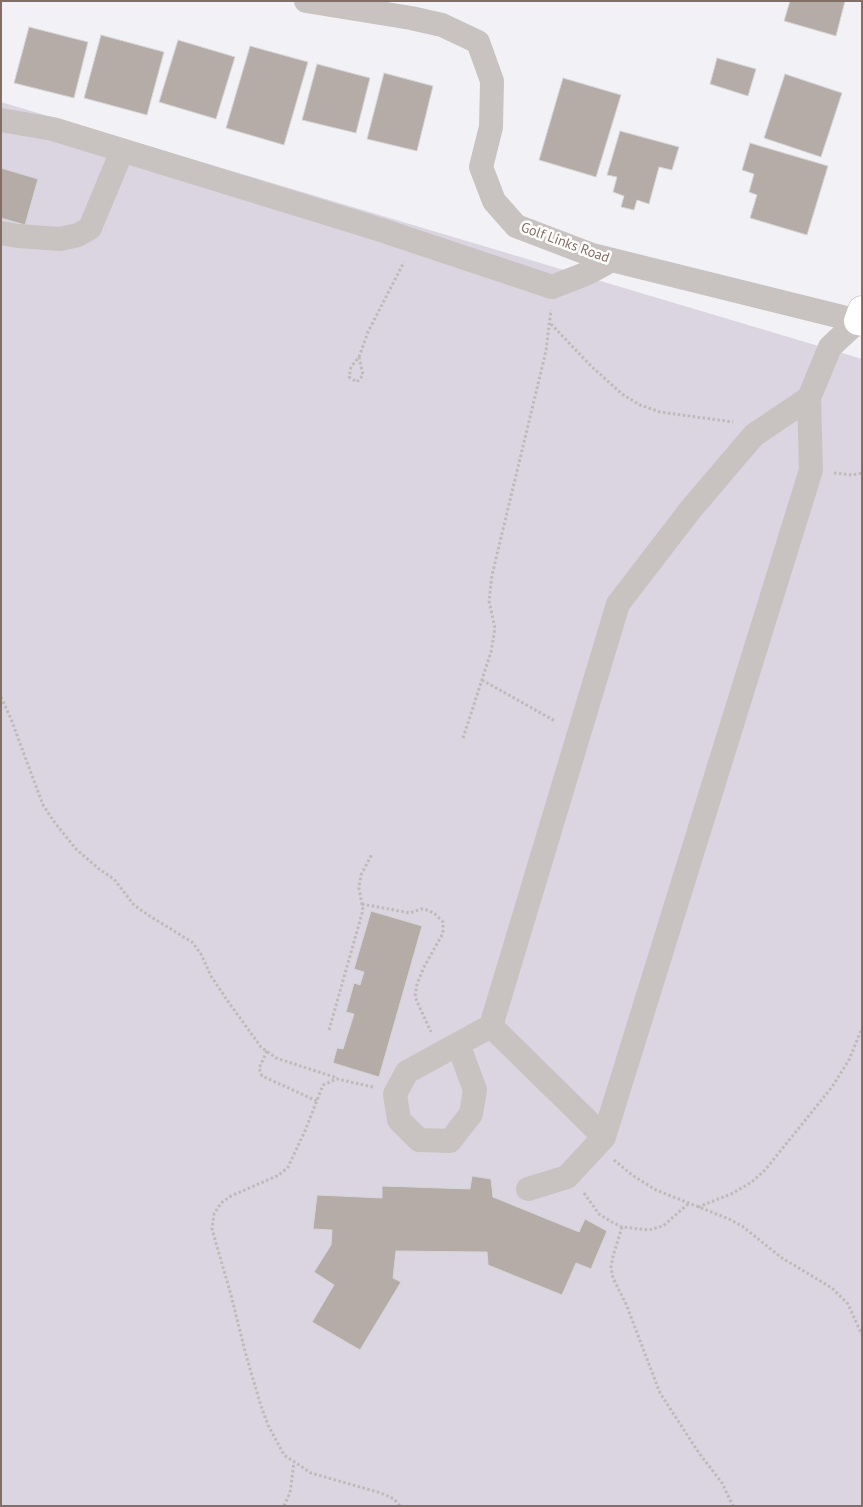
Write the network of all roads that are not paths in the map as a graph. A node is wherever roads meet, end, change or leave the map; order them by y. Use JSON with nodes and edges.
{"nodes":[{"id":1,"x":306,"y":1,"type":"edge"},
{"id":2,"x":1,"y":120,"type":"edge"},
{"id":3,"x":122,"y":151,"type":"junction"},
{"id":4,"x":1,"y":233,"type":"edge"},
{"id":5,"x":612,"y":260,"type":"junction"},
{"id":6,"x":860,"y":318,"type":"edge"},
{"id":7,"x":809,"y":398,"type":"junction"},
{"id":8,"x":491,"y":1026,"type":"junction"},
{"id":9,"x":450,"y":1049,"type":"junction"},
{"id":10,"x":601,"y":1141,"type":"junction"},
{"id":11,"x":528,"y":1189,"type":"dead end"}],
"edges":[{"from":1,"to":5,"type":"street","name":"Golf Links Road"},
{"from":2,"to":3,"type":"street"},
{"from":3,"to":4,"type":"street"},
{"from":3,"to":5,"type":"street"},
{"from":5,"to":6,"type":"street","name":"Golf Links Road"},
{"from":6,"to":7,"type":"street"},
{"from":7,"to":8,"type":"street"},
{"from":7,"to":10,"type":"street"},
{"from":8,"to":9,"type":"street"},
{"from":8,"to":10,"type":"street"},
{"from":9,"to":9,"type":"street"},
{"from":10,"to":11,"type":"street"}]}
